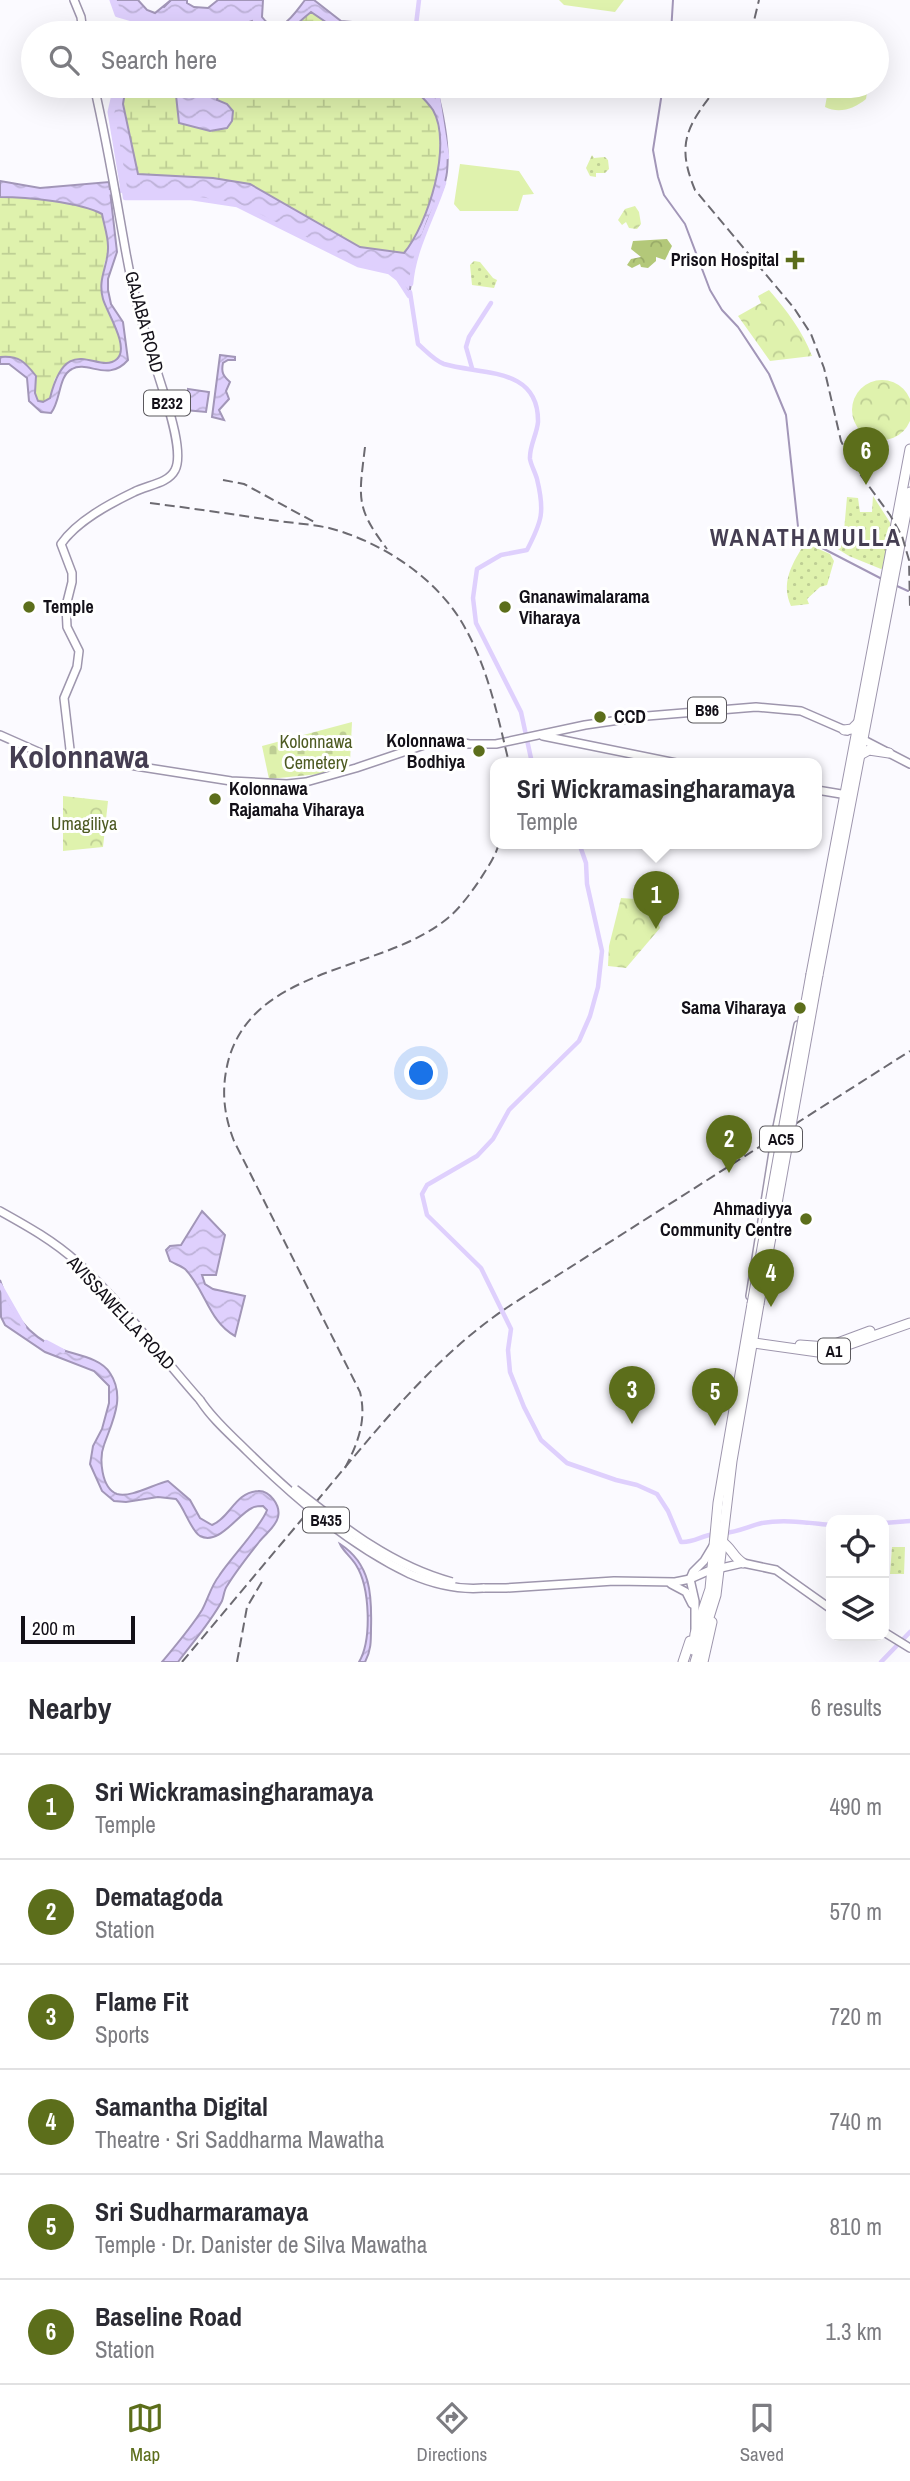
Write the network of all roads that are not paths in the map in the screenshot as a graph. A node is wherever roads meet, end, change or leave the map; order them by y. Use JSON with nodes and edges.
{"nodes":[{"id":1,"x":74,"y":0,"type":"edge"},
{"id":2,"x":82,"y":21,"type":"edge"},
{"id":3,"x":97,"y":98,"type":"edge"},
{"id":4,"x":910,"y":449,"type":"edge"},
{"id":5,"x":910,"y":492,"type":"edge"},
{"id":6,"x":889,"y":582,"type":"junction"},
{"id":7,"x":860,"y":721,"type":"junction"},
{"id":8,"x":566,"y":730,"type":"junction"},
{"id":9,"x":845,"y":730,"type":"junction"},
{"id":10,"x":0,"y":735,"type":"edge"},
{"id":11,"x":538,"y":736,"type":"junction"},
{"id":12,"x":860,"y":738,"type":"junction"},
{"id":13,"x":566,"y":740,"type":"junction"},
{"id":14,"x":888,"y":752,"type":"junction"},
{"id":15,"x":860,"y":755,"type":"junction"},
{"id":16,"x":71,"y":758,"type":"junction"},
{"id":17,"x":652,"y":758,"type":"edge"},
{"id":18,"x":910,"y":764,"type":"edge"},
{"id":19,"x":822,"y":791,"type":"edge"},
{"id":20,"x":848,"y":795,"type":"junction"},
{"id":21,"x":818,"y":953,"type":"junction"},
{"id":22,"x":788,"y":1071,"type":"junction"},
{"id":23,"x":804,"y":1076,"type":"junction"},
{"id":24,"x":766,"y":1193,"type":"junction"},
{"id":25,"x":782,"y":1197,"type":"junction"},
{"id":26,"x":0,"y":1211,"type":"edge"},
{"id":27,"x":910,"y":1317,"type":"edge"},
{"id":28,"x":910,"y":1323,"type":"edge"},
{"id":29,"x":751,"y":1335,"type":"junction"},
{"id":30,"x":718,"y":1541,"type":"junction"},
{"id":31,"x":743,"y":1563,"type":"junction"},
{"id":32,"x":716,"y":1569,"type":"junction"},
{"id":33,"x":690,"y":1579,"type":"junction"},
{"id":34,"x":668,"y":1583,"type":"junction"},
{"id":35,"x":826,"y":1605,"type":"edge"},
{"id":36,"x":694,"y":1608,"type":"junction"},
{"id":37,"x":712,"y":1610,"type":"junction"},
{"id":38,"x":695,"y":1634,"type":"junction"},
{"id":39,"x":889,"y":1634,"type":"edge"},
{"id":40,"x":908,"y":1647,"type":"edge"},
{"id":41,"x":683,"y":1662,"type":"edge"},
{"id":42,"x":689,"y":1662,"type":"edge"},
{"id":43,"x":695,"y":1662,"type":"edge"},
{"id":44,"x":703,"y":1662,"type":"edge"}],
"edges":[{"from":1,"to":2,"type":"main road"},
{"from":3,"to":16,"type":"main road","name":"GAJABA ROAD","number":"B232"},
{"from":4,"to":6,"type":"highway","number":"AC5"},
{"from":5,"to":6,"type":"highway","number":"AC5"},
{"from":6,"to":7,"type":"highway","number":"AC5"},
{"from":6,"to":12,"type":"highway","number":"AC5"},
{"from":7,"to":9,"type":"highway"},
{"from":7,"to":12,"type":"highway","number":"AC5"},
{"from":8,"to":9,"type":"main road","number":"B96"},
{"from":8,"to":11,"type":"main road","number":"B96"},
{"from":8,"to":13,"type":"main road"},
{"from":9,"to":12,"type":"main road","number":"B96"},
{"from":10,"to":16,"type":"main road","number":"B96"},
{"from":11,"to":13,"type":"main road"},
{"from":11,"to":16,"type":"main road","number":"B96"},
{"from":12,"to":14,"type":"main road"},
{"from":12,"to":15,"type":"highway","number":"AC5"},
{"from":12,"to":20,"type":"highway","number":"AC5"},
{"from":13,"to":17,"type":"main road"},
{"from":14,"to":15,"type":"highway"},
{"from":14,"to":18,"type":"main road"},
{"from":15,"to":20,"type":"highway","number":"AC5"},
{"from":19,"to":20,"type":"main road"},
{"from":20,"to":21,"type":"highway","number":"AC5"},
{"from":21,"to":22,"type":"main road"},
{"from":21,"to":23,"type":"main road"},
{"from":21,"to":29,"type":"highway","number":"AC5","bridge":true},
{"from":22,"to":23,"type":"main road"},
{"from":22,"to":24,"type":"main road"},
{"from":23,"to":25,"type":"main road"},
{"from":24,"to":25,"type":"main road"},
{"from":24,"to":29,"type":"main road"},
{"from":25,"to":29,"type":"main road"},
{"from":26,"to":34,"type":"main road","name":"AVISSAWELLA ROAD","number":"B435","bridge":true},
{"from":27,"to":29,"type":"highway","number":"A1"},
{"from":28,"to":29,"type":"highway","number":"A1"},
{"from":29,"to":30,"type":"highway"},
{"from":30,"to":31,"type":"highway"},
{"from":30,"to":32,"type":"highway"},
{"from":30,"to":33,"type":"main road"},
{"from":31,"to":32,"type":"main road"},
{"from":31,"to":35,"type":"main road"},
{"from":32,"to":33,"type":"main road","number":"B435"},
{"from":32,"to":37,"type":"highway"},
{"from":32,"to":38,"type":"highway"},
{"from":33,"to":34,"type":"main road","number":"B435"},
{"from":33,"to":36,"type":"main road"},
{"from":34,"to":36,"type":"main road"},
{"from":36,"to":38,"type":"main road"},
{"from":37,"to":43,"type":"highway"},
{"from":37,"to":44,"type":"highway"},
{"from":38,"to":41,"type":"highway"},
{"from":38,"to":42,"type":"highway"},
{"from":39,"to":40,"type":"main road"}]}
